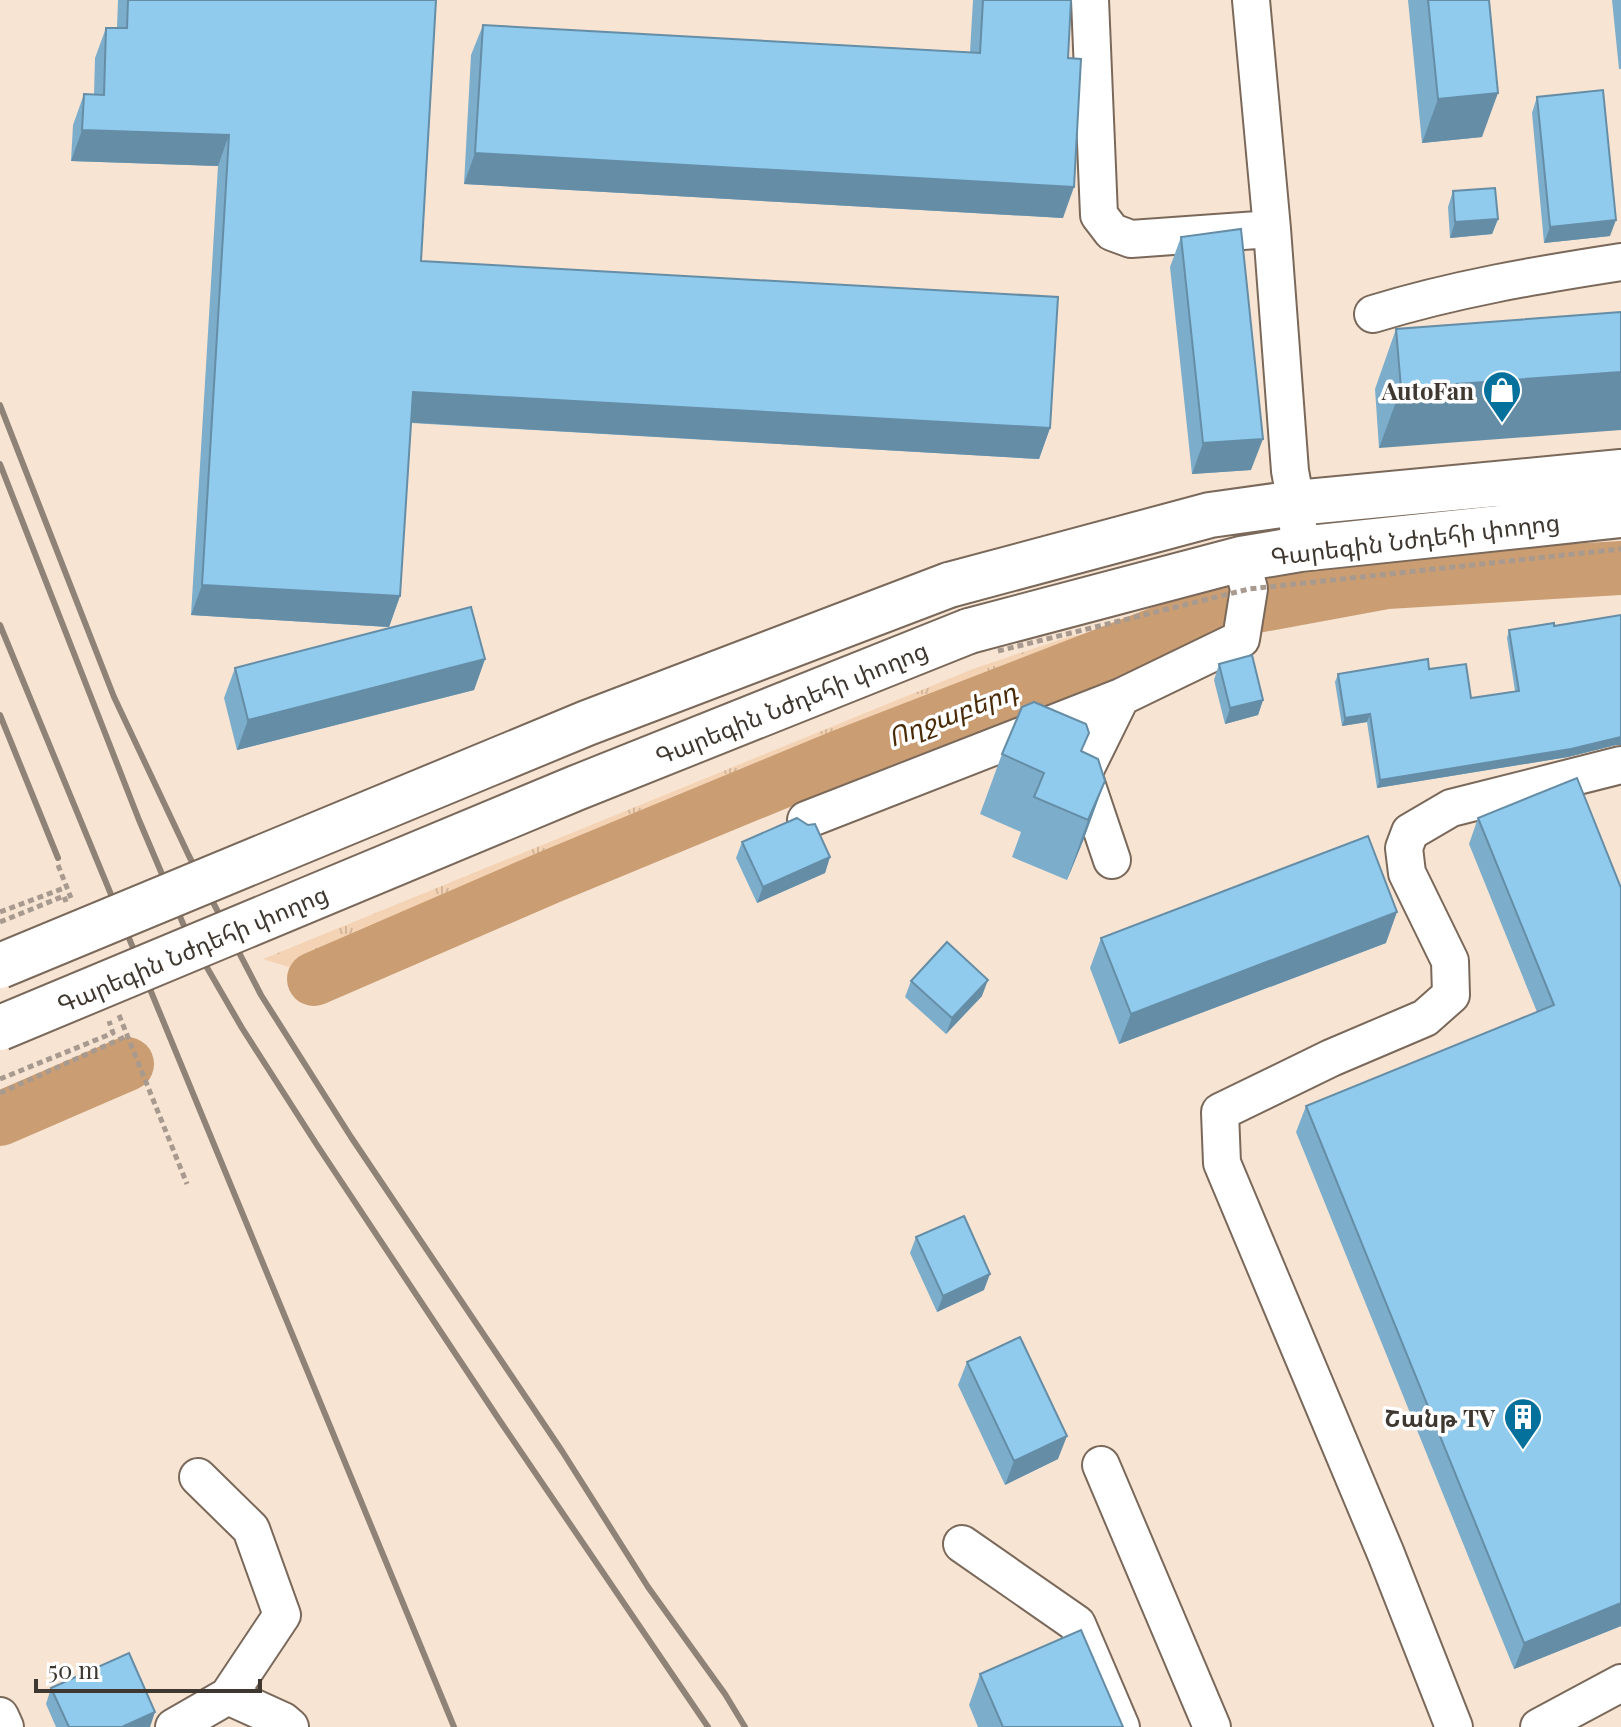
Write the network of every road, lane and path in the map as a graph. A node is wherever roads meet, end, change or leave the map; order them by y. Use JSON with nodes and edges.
{"nodes":[{"id":1,"x":1090,"y":0,"type":"edge"},
{"id":2,"x":1251,"y":0,"type":"edge"},
{"id":3,"x":1272,"y":229,"type":"junction"},
{"id":4,"x":1621,"y":262,"type":"edge"},
{"id":5,"x":1373,"y":314,"type":"dead end"},
{"id":6,"x":1621,"y":472,"type":"edge"},
{"id":7,"x":1296,"y":503,"type":"junction"},
{"id":8,"x":1621,"y":515,"type":"edge"},
{"id":9,"x":1300,"y":549,"type":"junction"},
{"id":10,"x":1621,"y":549,"type":"edge"},
{"id":11,"x":1246,"y":582,"type":"junction"},
{"id":12,"x":979,"y":642,"type":"junction"},
{"id":13,"x":1121,"y":697,"type":"junction"},
{"id":14,"x":1621,"y":765,"type":"edge"},
{"id":15,"x":806,"y":820,"type":"edge"},
{"id":16,"x":1112,"y":860,"type":"dead end"},
{"id":17,"x":58,"y":865,"type":"dead end"},
{"id":18,"x":67,"y":887,"type":"junction"},
{"id":19,"x":64,"y":896,"type":"dead end"},
{"id":20,"x":72,"y":901,"type":"dead end"},
{"id":21,"x":0,"y":912,"type":"edge"},
{"id":22,"x":0,"y":922,"type":"edge"},
{"id":23,"x":0,"y":966,"type":"edge"},
{"id":24,"x":117,"y":1008,"type":"dead end"},
{"id":25,"x":123,"y":1014,"type":"dead end"},
{"id":26,"x":109,"y":1020,"type":"junction"},
{"id":27,"x":95,"y":1026,"type":"dead end"},
{"id":28,"x":0,"y":1028,"type":"edge"},
{"id":29,"x":127,"y":1036,"type":"junction"},
{"id":30,"x":0,"y":1079,"type":"edge"},
{"id":31,"x":0,"y":1093,"type":"edge"},
{"id":32,"x":187,"y":1184,"type":"dead end"},
{"id":33,"x":1101,"y":1465,"type":"dead end"},
{"id":34,"x":198,"y":1477,"type":"dead end"},
{"id":35,"x":962,"y":1544,"type":"dead end"},
{"id":36,"x":1621,"y":1683,"type":"edge"},
{"id":37,"x":228,"y":1696,"type":"junction"},
{"id":38,"x":0,"y":1716,"type":"edge"},
{"id":39,"x":5,"y":1727,"type":"edge"},
{"id":40,"x":174,"y":1727,"type":"edge"},
{"id":41,"x":290,"y":1727,"type":"edge"},
{"id":42,"x":1121,"y":1727,"type":"edge"},
{"id":43,"x":1212,"y":1727,"type":"edge"},
{"id":44,"x":1454,"y":1727,"type":"edge"},
{"id":45,"x":1539,"y":1727,"type":"edge"}],
"edges":[{"from":1,"to":3,"type":"lane"},
{"from":2,"to":3,"type":"lane"},
{"from":3,"to":7,"type":"lane"},
{"from":4,"to":5,"type":"lane"},
{"from":6,"to":7,"type":"main road","name":"Գարեգին Նժդեհի փողոց"},
{"from":7,"to":9,"type":"lane"},
{"from":7,"to":23,"type":"main road","name":"Գարեգին Նժդեհի փողոց","bridge":true},
{"from":8,"to":9,"type":"main road","name":"Գարեգին Նժդեհի փողոց"},
{"from":9,"to":11,"type":"main road","name":"Գարեգին Նժդեհի փողոց"},
{"from":10,"to":11,"type":"path","bridge":true},
{"from":11,"to":12,"type":"main road","name":"Գարեգին Նժդեհի փողոց"},
{"from":11,"to":12,"type":"path","bridge":true},
{"from":11,"to":13,"type":"lane"},
{"from":12,"to":28,"type":"main road","name":"Գարեգին Նժդեհի փողոց","bridge":true},
{"from":13,"to":15,"type":"lane"},
{"from":13,"to":16,"type":"lane"},
{"from":14,"to":44,"type":"lane"},
{"from":17,"to":18,"type":"path"},
{"from":18,"to":20,"type":"path"},
{"from":18,"to":21,"type":"path"},
{"from":19,"to":22,"type":"path"},
{"from":24,"to":29,"type":"path"},
{"from":25,"to":26,"type":"path"},
{"from":26,"to":27,"type":"path"},
{"from":26,"to":30,"type":"path"},
{"from":29,"to":31,"type":"path"},
{"from":29,"to":32,"type":"path"},
{"from":33,"to":43,"type":"lane"},
{"from":34,"to":37,"type":"lane"},
{"from":35,"to":42,"type":"lane"},
{"from":36,"to":45,"type":"lane"},
{"from":37,"to":40,"type":"lane"},
{"from":37,"to":41,"type":"lane"},
{"from":38,"to":39,"type":"lane"}]}
